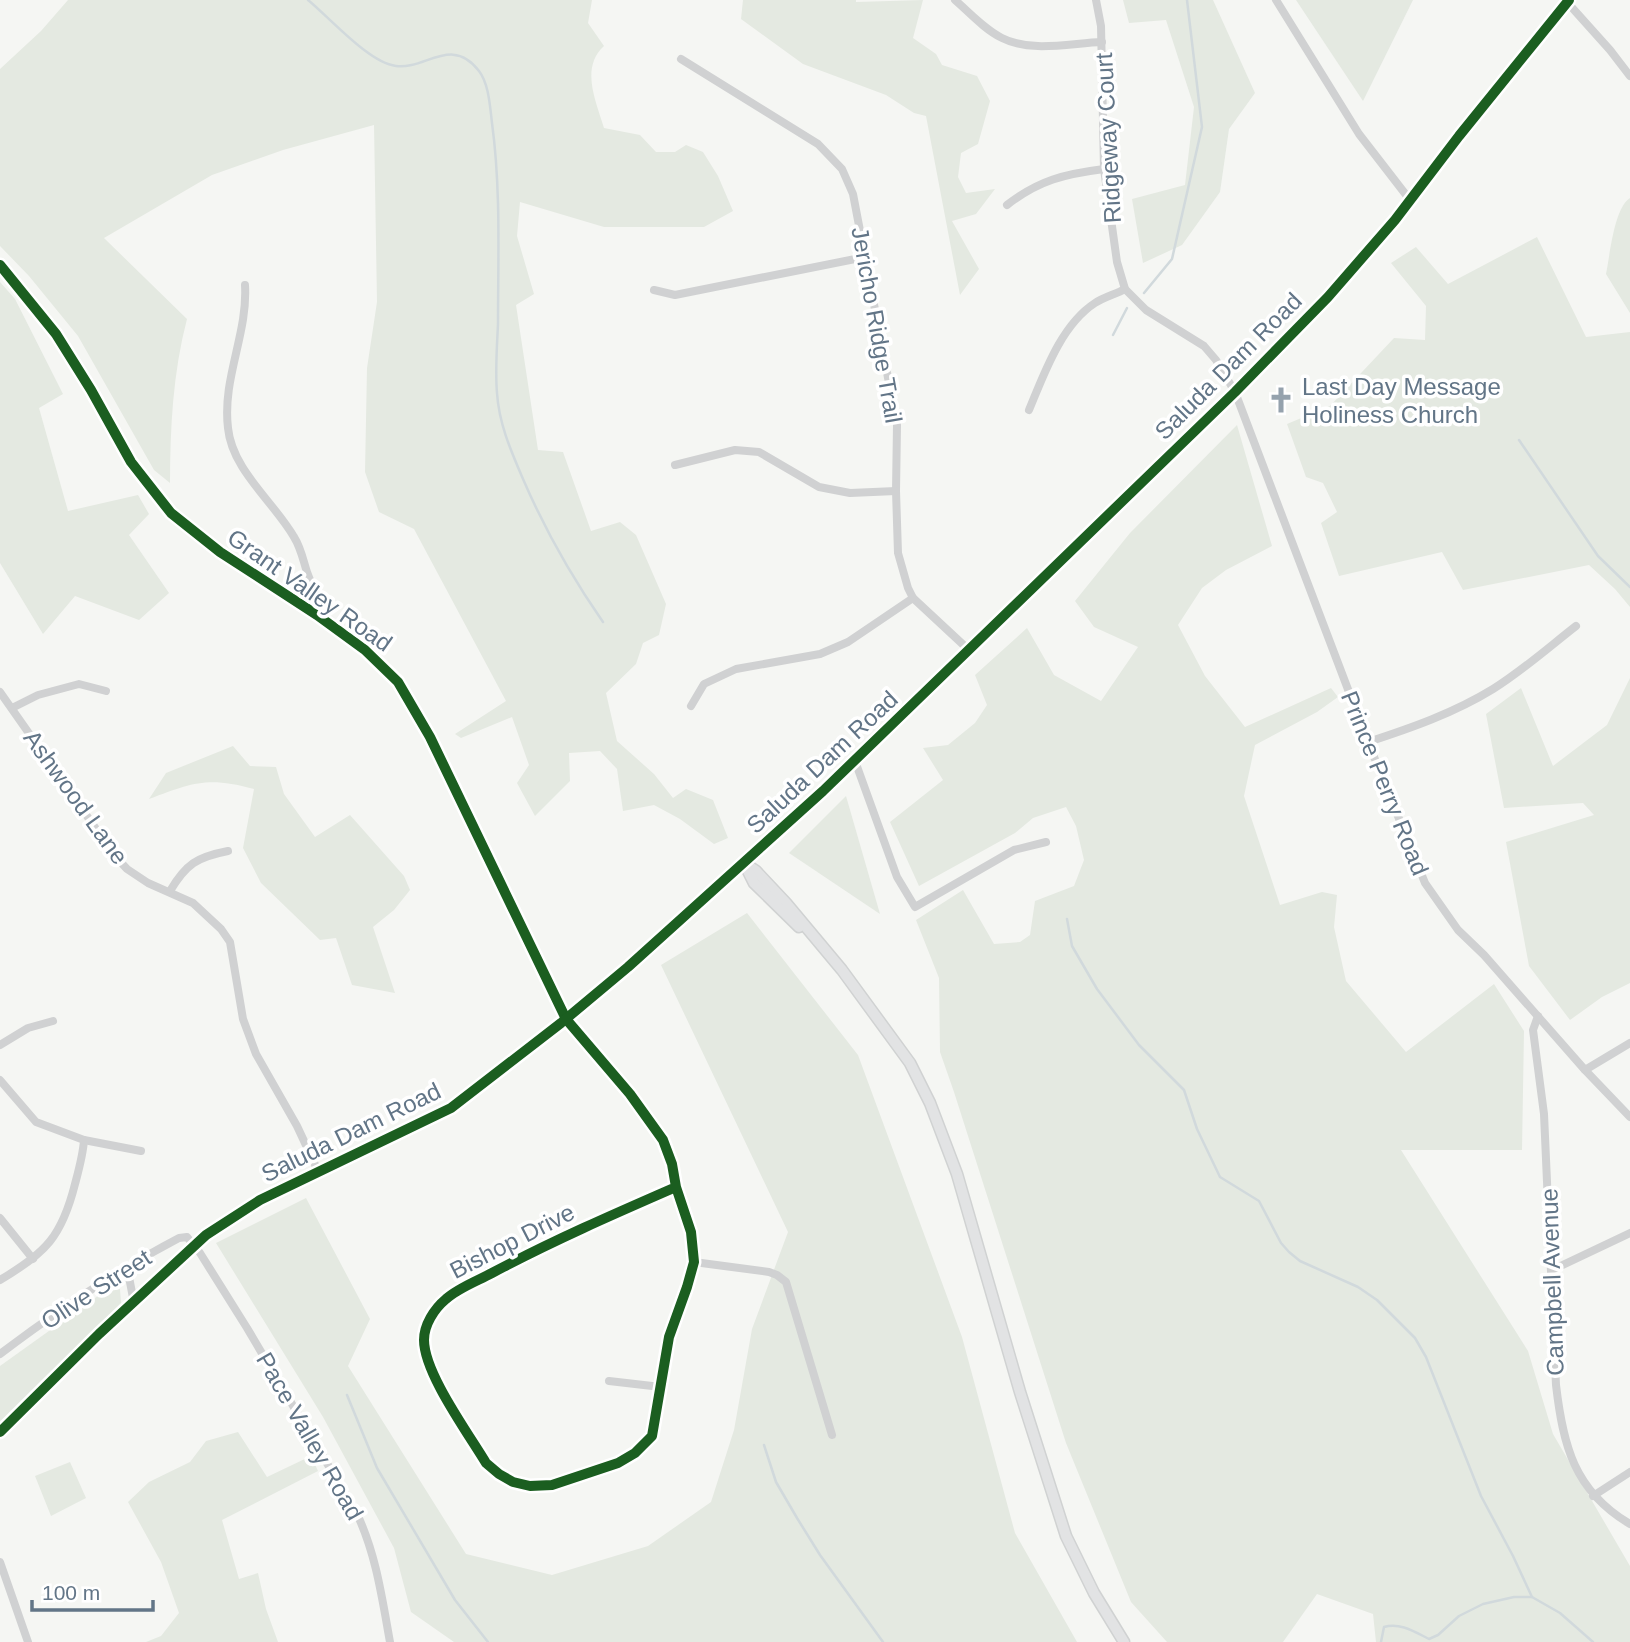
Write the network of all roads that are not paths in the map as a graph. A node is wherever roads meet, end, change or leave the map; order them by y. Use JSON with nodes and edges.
{"nodes":[{"id":1,"x":955,"y":0,"type":"edge"},
{"id":2,"x":1096,"y":0,"type":"edge"},
{"id":3,"x":1276,"y":0,"type":"edge"},
{"id":4,"x":1568,"y":1,"type":"edge"},
{"id":5,"x":1102,"y":42,"type":"junction"},
{"id":6,"x":681,"y":59,"type":"dead end"},
{"id":7,"x":1630,"y":76,"type":"edge"},
{"id":8,"x":1104,"y":169,"type":"junction"},
{"id":9,"x":1410,"y":200,"type":"junction"},
{"id":10,"x":1007,"y":205,"type":"dead end"},
{"id":11,"x":865,"y":257,"type":"junction"},
{"id":12,"x":0,"y":265,"type":"edge"},
{"id":13,"x":245,"y":285,"type":"dead end"},
{"id":14,"x":654,"y":289,"type":"dead end"},
{"id":15,"x":1125,"y":289,"type":"junction"},
{"id":16,"x":1235,"y":392,"type":"junction"},
{"id":17,"x":1029,"y":410,"type":"dead end"},
{"id":18,"x":675,"y":466,"type":"dead end"},
{"id":19,"x":896,"y":491,"type":"junction"},
{"id":20,"x":913,"y":598,"type":"junction"},
{"id":21,"x":330,"y":624,"type":"junction"},
{"id":22,"x":1576,"y":626,"type":"dead end"},
{"id":23,"x":970,"y":651,"type":"junction"},
{"id":24,"x":106,"y":691,"type":"dead end"},
{"id":25,"x":0,"y":692,"type":"edge"},
{"id":26,"x":691,"y":706,"type":"dead end"},
{"id":27,"x":12,"y":708,"type":"junction"},
{"id":28,"x":1368,"y":742,"type":"junction"},
{"id":29,"x":855,"y":761,"type":"junction"},
{"id":30,"x":1045,"y":842,"type":"dead end"},
{"id":31,"x":228,"y":851,"type":"dead end"},
{"id":32,"x":744,"y":863,"type":"junction"},
{"id":33,"x":170,"y":891,"type":"junction"},
{"id":34,"x":1538,"y":1016,"type":"junction"},
{"id":35,"x":566,"y":1018,"type":"junction"},
{"id":36,"x":53,"y":1021,"type":"dead end"},
{"id":37,"x":1630,"y":1043,"type":"edge"},
{"id":38,"x":0,"y":1045,"type":"edge"},
{"id":39,"x":1585,"y":1070,"type":"junction"},
{"id":40,"x":0,"y":1080,"type":"edge"},
{"id":41,"x":1630,"y":1117,"type":"edge"},
{"id":42,"x":84,"y":1140,"type":"junction"},
{"id":43,"x":141,"y":1152,"type":"dead end"},
{"id":44,"x":318,"y":1171,"type":"junction"},
{"id":45,"x":676,"y":1187,"type":"junction"},
{"id":46,"x":0,"y":1218,"type":"edge"},
{"id":47,"x":1630,"y":1233,"type":"edge"},
{"id":48,"x":194,"y":1245,"type":"junction"},
{"id":49,"x":33,"y":1259,"type":"junction"},
{"id":50,"x":694,"y":1262,"type":"junction"},
{"id":51,"x":123,"y":1269,"type":"junction"},
{"id":52,"x":1552,"y":1270,"type":"junction"},
{"id":53,"x":0,"y":1280,"type":"edge"},
{"id":54,"x":134,"y":1303,"type":"junction"},
{"id":55,"x":0,"y":1354,"type":"edge"},
{"id":56,"x":609,"y":1381,"type":"dead end"},
{"id":57,"x":661,"y":1387,"type":"junction"},
{"id":58,"x":0,"y":1432,"type":"edge"},
{"id":59,"x":832,"y":1435,"type":"dead end"},
{"id":60,"x":1630,"y":1472,"type":"edge"},
{"id":61,"x":1593,"y":1496,"type":"junction"},
{"id":62,"x":1630,"y":1524,"type":"edge"},
{"id":63,"x":0,"y":1562,"type":"edge"},
{"id":64,"x":28,"y":1642,"type":"edge"},
{"id":65,"x":390,"y":1642,"type":"edge"},
{"id":66,"x":1124,"y":1642,"type":"edge"}],
"edges":[{"from":1,"to":5,"type":"street"},
{"from":2,"to":5,"type":"street","name":"Ridgeway Court"},
{"from":3,"to":9,"type":"street"},
{"from":4,"to":7,"type":"street"},
{"from":4,"to":9,"type":"street","name":"Saluda Dam Road"},
{"from":5,"to":8,"type":"street","name":"Ridgeway Court"},
{"from":6,"to":11,"type":"street","name":"Jericho Ridge Trail"},
{"from":8,"to":10,"type":"street"},
{"from":8,"to":15,"type":"street","name":"Ridgeway Court"},
{"from":9,"to":16,"type":"street","name":"Saluda Dam Road"},
{"from":11,"to":14,"type":"street"},
{"from":11,"to":19,"type":"street","name":"Jericho Ridge Trail"},
{"from":12,"to":21,"type":"street","name":"Grant Valley Road"},
{"from":13,"to":21,"type":"street"},
{"from":15,"to":16,"type":"street"},
{"from":15,"to":17,"type":"street"},
{"from":16,"to":23,"type":"street","name":"Saluda Dam Road"},
{"from":16,"to":28,"type":"street","name":"Prince Perry Road"},
{"from":18,"to":19,"type":"street"},
{"from":19,"to":20,"type":"street","name":"Jericho Ridge Trail"},
{"from":20,"to":23,"type":"street","name":"Jericho Ridge Trail"},
{"from":20,"to":26,"type":"street"},
{"from":21,"to":35,"type":"street","name":"Grant Valley Road"},
{"from":22,"to":28,"type":"street"},
{"from":23,"to":29,"type":"street","name":"Saluda Dam Road"},
{"from":24,"to":27,"type":"street"},
{"from":25,"to":27,"type":"street","name":"Ashwood Lane"},
{"from":27,"to":33,"type":"street","name":"Ashwood Lane"},
{"from":28,"to":34,"type":"street","name":"Prince Perry Road"},
{"from":29,"to":30,"type":"street"},
{"from":29,"to":32,"type":"street","name":"Saluda Dam Road"},
{"from":31,"to":33,"type":"street"},
{"from":32,"to":35,"type":"street","name":"Saluda Dam Road"},
{"from":32,"to":66,"type":"main road"},
{"from":33,"to":44,"type":"street","name":"Ashwood Lane"},
{"from":34,"to":39,"type":"street","name":"Prince Perry Road"},
{"from":34,"to":52,"type":"street","name":"Campbell Avenue"},
{"from":35,"to":44,"type":"street","name":"Saluda Dam Road"},
{"from":35,"to":45,"type":"street","name":"Bishop Drive"},
{"from":36,"to":38,"type":"street"},
{"from":37,"to":39,"type":"street"},
{"from":39,"to":41,"type":"street","name":"Prince Perry Road"},
{"from":40,"to":42,"type":"street"},
{"from":42,"to":43,"type":"street"},
{"from":42,"to":49,"type":"street"},
{"from":44,"to":48,"type":"street","name":"Saluda Dam Road"},
{"from":45,"to":50,"type":"street","name":"Bishop Drive"},
{"from":45,"to":57,"type":"street","name":"Bishop Drive"},
{"from":46,"to":49,"type":"street"},
{"from":47,"to":52,"type":"street"},
{"from":48,"to":51,"type":"street","name":"Olive Street"},
{"from":48,"to":54,"type":"street","name":"Saluda Dam Road"},
{"from":48,"to":65,"type":"street","name":"Pace Valley Road"},
{"from":49,"to":53,"type":"street"},
{"from":50,"to":57,"type":"street","name":"Bishop Drive"},
{"from":50,"to":59,"type":"street"},
{"from":51,"to":54,"type":"street"},
{"from":51,"to":55,"type":"street","name":"Olive Street"},
{"from":52,"to":61,"type":"street","name":"Campbell Avenue"},
{"from":54,"to":58,"type":"street","name":"Saluda Dam Road"},
{"from":56,"to":57,"type":"street"},
{"from":60,"to":61,"type":"street"},
{"from":61,"to":62,"type":"street","name":"Campbell Avenue"},
{"from":63,"to":64,"type":"street"}]}
